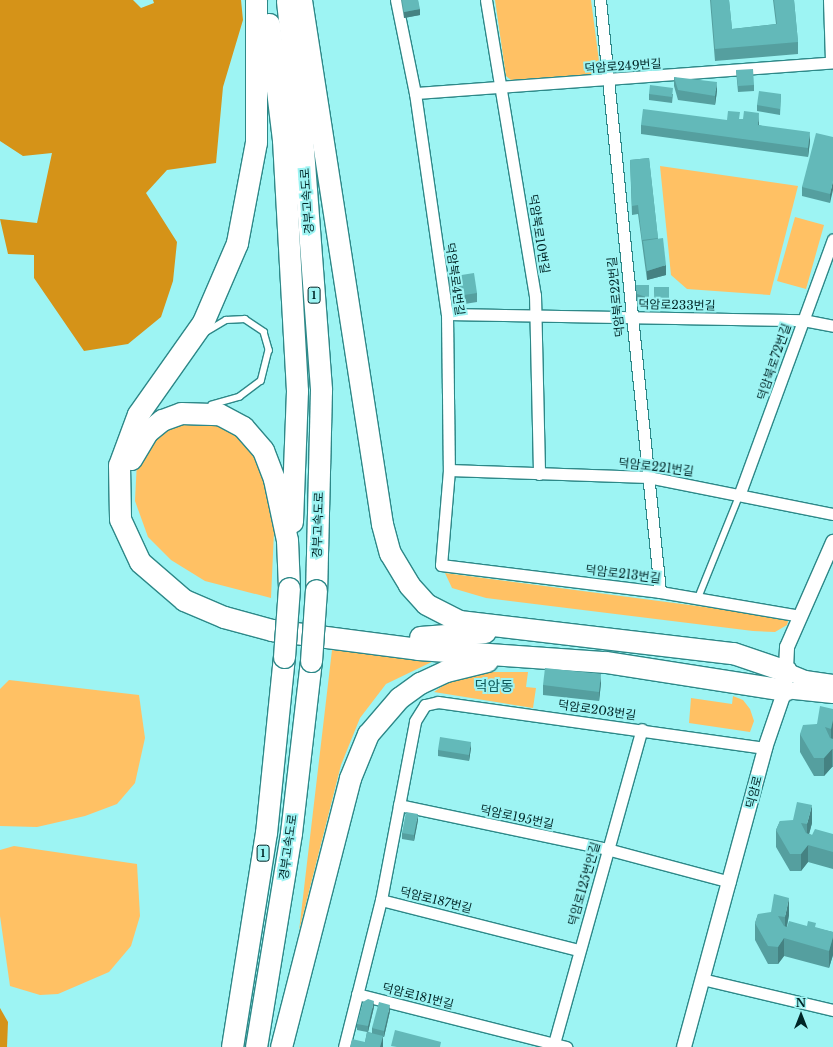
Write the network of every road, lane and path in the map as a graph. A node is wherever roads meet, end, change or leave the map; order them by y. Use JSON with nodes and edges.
{"nodes":[{"id":1,"x":256,"y":0,"type":"edge"},
{"id":2,"x":265,"y":0,"type":"edge"},
{"id":3,"x":287,"y":0,"type":"edge"},
{"id":4,"x":301,"y":0,"type":"edge"},
{"id":5,"x":396,"y":0,"type":"edge"},
{"id":6,"x":486,"y":0,"type":"edge"},
{"id":7,"x":600,"y":0,"type":"edge"},
{"id":8,"x":829,"y":0,"type":"edge"},
{"id":9,"x":832,"y":62,"type":"edge"},
{"id":10,"x":608,"y":80,"type":"junction"},
{"id":11,"x":503,"y":87,"type":"junction"},
{"id":12,"x":415,"y":93,"type":"junction"},
{"id":13,"x":833,"y":239,"type":"edge"},
{"id":14,"x":447,"y":314,"type":"junction"},
{"id":15,"x":537,"y":314,"type":"junction"},
{"id":16,"x":631,"y":317,"type":"junction"},
{"id":17,"x":802,"y":320,"type":"junction"},
{"id":18,"x":833,"y":326,"type":"edge"},
{"id":19,"x":182,"y":353,"type":"junction"},
{"id":20,"x":190,"y":411,"type":"junction"},
{"id":21,"x":448,"y":470,"type":"junction"},
{"id":22,"x":539,"y":474,"type":"junction"},
{"id":23,"x":648,"y":477,"type":"junction"},
{"id":24,"x":740,"y":493,"type":"junction"},
{"id":25,"x":833,"y":514,"type":"edge"},
{"id":26,"x":833,"y":542,"type":"edge"},
{"id":27,"x":441,"y":565,"type":"joint"},
{"id":28,"x":289,"y":588,"type":"junction"},
{"id":29,"x":660,"y":592,"type":"junction"},
{"id":30,"x":698,"y":598,"type":"junction"},
{"id":31,"x":800,"y":616,"type":"junction"},
{"id":32,"x":533,"y":628,"type":"junction"},
{"id":33,"x":521,"y":656,"type":"junction"},
{"id":34,"x":785,"y":680,"type":"junction"},
{"id":35,"x":833,"y":683,"type":"edge"},
{"id":36,"x":833,"y":695,"type":"edge"},
{"id":37,"x":642,"y":729,"type":"junction"},
{"id":38,"x":765,"y":748,"type":"junction"},
{"id":39,"x":399,"y":806,"type":"junction"},
{"id":40,"x":607,"y":849,"type":"junction"},
{"id":41,"x":730,"y":882,"type":"junction"},
{"id":42,"x":381,"y":900,"type":"junction"},
{"id":43,"x":578,"y":950,"type":"junction"},
{"id":44,"x":702,"y":979,"type":"junction"},
{"id":45,"x":357,"y":994,"type":"junction"},
{"id":46,"x":833,"y":1010,"type":"edge"},
{"id":47,"x":553,"y":1045,"type":"edge"},
{"id":48,"x":232,"y":1047,"type":"edge"},
{"id":49,"x":256,"y":1047,"type":"edge"},
{"id":50,"x":281,"y":1047,"type":"edge"},
{"id":51,"x":344,"y":1047,"type":"edge"},
{"id":52,"x":566,"y":1047,"type":"edge"},
{"id":53,"x":684,"y":1047,"type":"edge"}],
"edges":[{"from":1,"to":19,"type":"highway"},
{"from":2,"to":28,"type":"highway","name":"경부고속도로","number":"1"},
{"from":3,"to":49,"type":"highway","name":"경부고속도로","number":"1","bridge":true},
{"from":4,"to":32,"type":"highway"},
{"from":5,"to":12,"type":"street","name":"덕암북로4번길"},
{"from":6,"to":11,"type":"street","name":"덕암북로10번길"},
{"from":7,"to":10,"type":"street","name":"덕암북로22번길"},
{"from":8,"to":9,"type":"street"},
{"from":9,"to":10,"type":"street","name":"덕암로249번길"},
{"from":10,"to":11,"type":"street","name":"덕암로249번길"},
{"from":10,"to":16,"type":"street","name":"덕암북로22번길"},
{"from":11,"to":12,"type":"street","name":"덕암로249번길"},
{"from":11,"to":15,"type":"street","name":"덕암북로10번길"},
{"from":12,"to":14,"type":"street","name":"덕암북로4번길"},
{"from":13,"to":17,"type":"street","name":"덕암북로72번길"},
{"from":14,"to":15,"type":"street","name":"덕암로233번길"},
{"from":14,"to":21,"type":"street","name":"덕암북로4번길"},
{"from":15,"to":16,"type":"street","name":"덕암로233번길"},
{"from":15,"to":22,"type":"street","name":"덕암북로10번길"},
{"from":16,"to":17,"type":"street","name":"덕암로233번길"},
{"from":16,"to":23,"type":"street","name":"덕암북로22번길"},
{"from":17,"to":18,"type":"street","name":"덕암로233번길"},
{"from":17,"to":24,"type":"street","name":"덕암북로72번길"},
{"from":19,"to":20,"type":"lane"},
{"from":19,"to":33,"type":"highway"},
{"from":20,"to":28,"type":"highway"},
{"from":20,"to":32,"type":"highway"},
{"from":21,"to":22,"type":"street","name":"덕암로221번길"},
{"from":21,"to":27,"type":"street","name":"덕암북로4번길"},
{"from":22,"to":23,"type":"street","name":"덕암로221번길"},
{"from":23,"to":24,"type":"street","name":"덕암로221번길"},
{"from":23,"to":29,"type":"street","name":"덕암북로22번길"},
{"from":24,"to":25,"type":"street","name":"덕암로221번길"},
{"from":24,"to":30,"type":"lane"},
{"from":26,"to":31,"type":"street","name":"덕암로"},
{"from":27,"to":29,"type":"street","name":"덕암로213번길"},
{"from":28,"to":48,"type":"highway","name":"경부고속도로","number":"1","bridge":true},
{"from":29,"to":30,"type":"street","name":"덕암로213번길"},
{"from":30,"to":31,"type":"street","name":"덕암로213번길"},
{"from":31,"to":34,"type":"street","name":"덕암로"},
{"from":32,"to":34,"type":"highway"},
{"from":33,"to":34,"type":"highway"},
{"from":33,"to":50,"type":"highway"},
{"from":34,"to":35,"type":"main road"},
{"from":34,"to":36,"type":"main road"},
{"from":34,"to":38,"type":"street","name":"덕암로"},
{"from":37,"to":38,"type":"street","name":"덕암로203번길"},
{"from":37,"to":39,"type":"street","name":"덕암로203번길"},
{"from":37,"to":40,"type":"street","name":"덕암로125번안길"},
{"from":38,"to":41,"type":"street","name":"덕암로"},
{"from":39,"to":40,"type":"street","name":"덕암로195번길"},
{"from":39,"to":42,"type":"street","name":"덕암로187번길"},
{"from":40,"to":41,"type":"street","name":"덕암로195번길"},
{"from":40,"to":43,"type":"street","name":"덕암로125번안길"},
{"from":41,"to":44,"type":"street","name":"덕암로"},
{"from":42,"to":43,"type":"street","name":"덕암로187번길"},
{"from":42,"to":45,"type":"street"},
{"from":43,"to":47,"type":"street","name":"덕암로125번안길"},
{"from":44,"to":46,"type":"street"},
{"from":44,"to":53,"type":"street","name":"덕암로"},
{"from":45,"to":47,"type":"street","name":"덕암로181번길"},
{"from":45,"to":51,"type":"street"},
{"from":47,"to":52,"type":"street","name":"덕암로181번길"}]}
